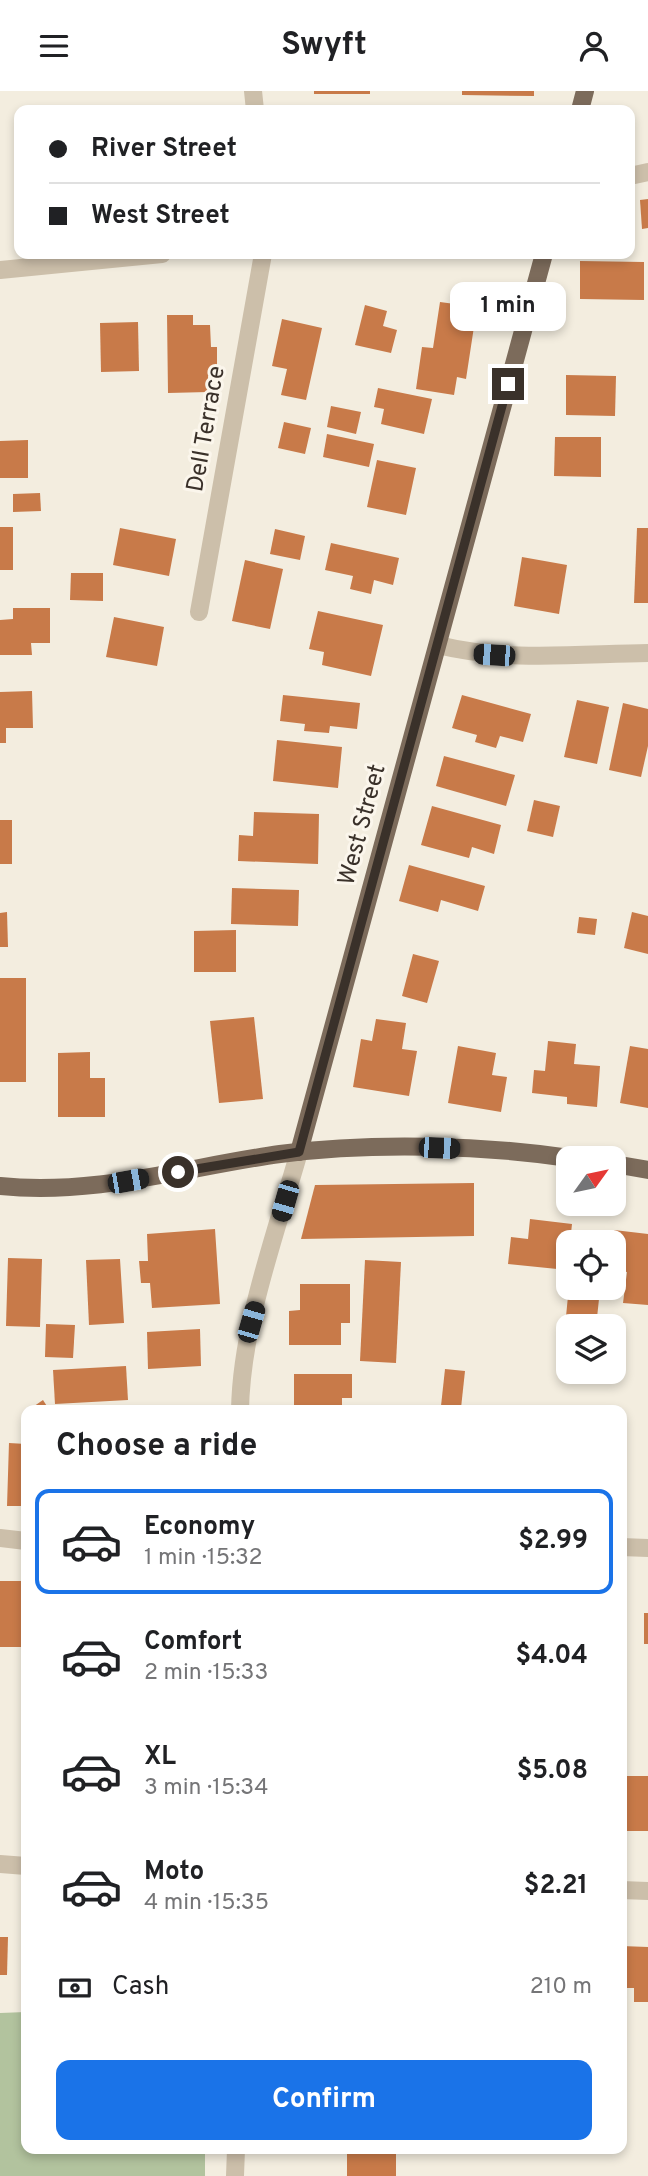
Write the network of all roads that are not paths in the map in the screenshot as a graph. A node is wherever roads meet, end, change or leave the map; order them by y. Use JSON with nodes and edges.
{"nodes":[{"id":1,"x":111,"y":259,"type":"edge"},
{"id":2,"x":261,"y":259,"type":"edge"},
{"id":3,"x":543,"y":259,"type":"edge"},
{"id":4,"x":0,"y":270,"type":"edge"},
{"id":5,"x":199,"y":612,"type":"dead end"},
{"id":6,"x":438,"y":645,"type":"junction"},
{"id":7,"x":648,"y":653,"type":"edge"},
{"id":8,"x":299,"y":1152,"type":"junction"},
{"id":9,"x":556,"y":1156,"type":"edge"},
{"id":10,"x":626,"y":1166,"type":"edge"},
{"id":11,"x":648,"y":1170,"type":"edge"},
{"id":12,"x":0,"y":1186,"type":"edge"},
{"id":13,"x":240,"y":1405,"type":"edge"},
{"id":14,"x":0,"y":1538,"type":"edge"},
{"id":15,"x":21,"y":1540,"type":"edge"},
{"id":16,"x":627,"y":1547,"type":"edge"},
{"id":17,"x":648,"y":1548,"type":"edge"},
{"id":18,"x":0,"y":1864,"type":"edge"},
{"id":19,"x":21,"y":1866,"type":"edge"},
{"id":20,"x":627,"y":1890,"type":"edge"},
{"id":21,"x":648,"y":1891,"type":"edge"},
{"id":22,"x":236,"y":2154,"type":"edge"},
{"id":23,"x":235,"y":2176,"type":"edge"}],
"edges":[{"from":1,"to":4,"type":"street"},
{"from":2,"to":5,"type":"street","name":"Dell Terrace"},
{"from":3,"to":6,"type":"main road","name":"West Street"},
{"from":6,"to":7,"type":"street"},
{"from":6,"to":8,"type":"main road","name":"West Street"},
{"from":8,"to":9,"type":"main road"},
{"from":8,"to":12,"type":"main road"},
{"from":8,"to":13,"type":"street","name":"West Street"},
{"from":10,"to":11,"type":"main road"},
{"from":14,"to":15,"type":"street"},
{"from":16,"to":17,"type":"street"},
{"from":18,"to":19,"type":"street"},
{"from":20,"to":21,"type":"street"},
{"from":22,"to":23,"type":"street"}]}
